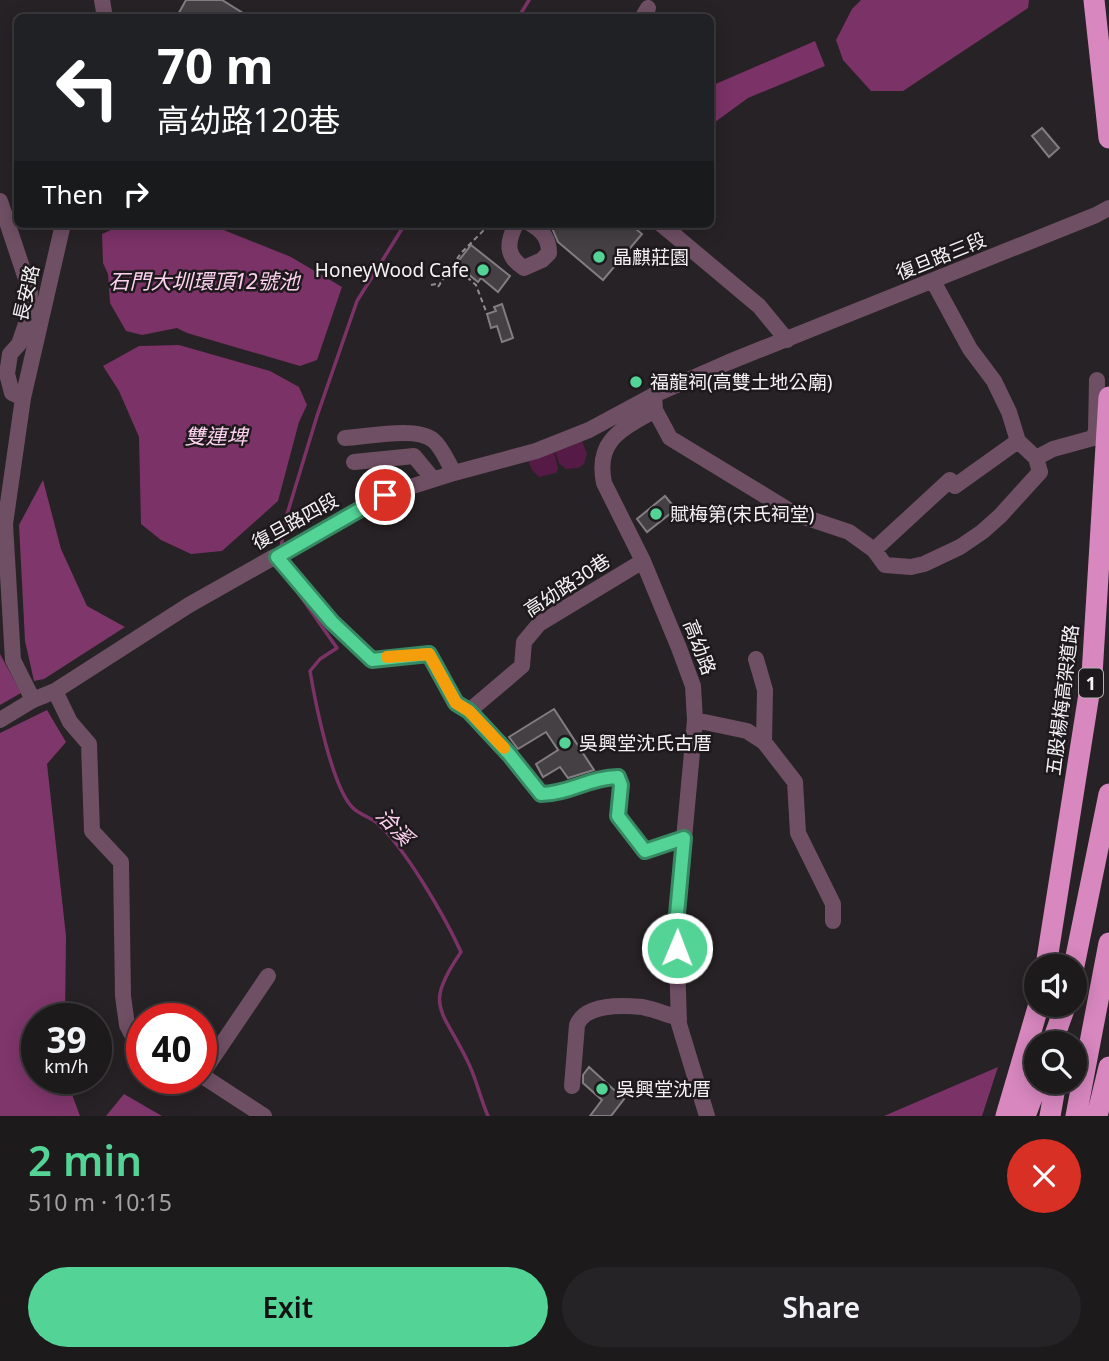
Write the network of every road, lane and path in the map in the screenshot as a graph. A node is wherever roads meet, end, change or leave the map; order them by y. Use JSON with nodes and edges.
{"nodes":[{"id":1,"x":1094,"y":0,"type":"edge"},
{"id":2,"x":1109,"y":138,"type":"edge"},
{"id":3,"x":0,"y":201,"type":"edge"},
{"id":4,"x":1103,"y":211,"type":"edge"},
{"id":5,"x":62,"y":228,"type":"edge"},
{"id":6,"x":486,"y":228,"type":"edge"},
{"id":7,"x":514,"y":228,"type":"edge"},
{"id":8,"x":537,"y":228,"type":"edge"},
{"id":9,"x":666,"y":228,"type":"edge"},
{"id":10,"x":453,"y":265,"type":"junction"},
{"id":11,"x":933,"y":281,"type":"junction"},
{"id":12,"x":441,"y":283,"type":"junction"},
{"id":13,"x":432,"y":285,"type":"dead end"},
{"id":14,"x":438,"y":287,"type":"dead end"},
{"id":15,"x":487,"y":314,"type":"dead end"},
{"id":16,"x":787,"y":340,"type":"junction"},
{"id":17,"x":5,"y":351,"type":"edge"},
{"id":18,"x":1103,"y":388,"type":"edge"},
{"id":19,"x":23,"y":398,"type":"junction"},
{"id":20,"x":654,"y":403,"type":"junction"},
{"id":21,"x":345,"y":438,"type":"dead end"},
{"id":22,"x":1018,"y":442,"type":"junction"},
{"id":23,"x":1036,"y":458,"type":"junction"},
{"id":24,"x":354,"y":462,"type":"dead end"},
{"id":25,"x":454,"y":473,"type":"junction"},
{"id":26,"x":433,"y":479,"type":"junction"},
{"id":27,"x":873,"y":550,"type":"junction"},
{"id":28,"x":276,"y":557,"type":"junction"},
{"id":29,"x":643,"y":561,"type":"junction"},
{"id":30,"x":756,"y":659,"type":"dead end"},
{"id":31,"x":55,"y":691,"type":"junction"},
{"id":32,"x":33,"y":700,"type":"junction"},
{"id":33,"x":469,"y":711,"type":"junction"},
{"id":34,"x":0,"y":720,"type":"edge"},
{"id":35,"x":695,"y":720,"type":"junction"},
{"id":36,"x":764,"y":742,"type":"junction"},
{"id":37,"x":1109,"y":794,"type":"edge"},
{"id":38,"x":684,"y":838,"type":"junction"},
{"id":39,"x":834,"y":921,"type":"dead end"},
{"id":40,"x":1109,"y":943,"type":"edge"},
{"id":41,"x":1048,"y":954,"type":"edge"},
{"id":42,"x":1076,"y":954,"type":"edge"},
{"id":43,"x":268,"y":976,"type":"dead end"},
{"id":44,"x":1035,"y":1017,"type":"edge"},
{"id":45,"x":126,"y":1018,"type":"edge"},
{"id":46,"x":679,"y":1018,"type":"junction"},
{"id":47,"x":217,"y":1051,"type":"edge"},
{"id":48,"x":1109,"y":1067,"type":"edge"},
{"id":49,"x":217,"y":1085,"type":"edge"},
{"id":50,"x":572,"y":1086,"type":"dead end"},
{"id":51,"x":1033,"y":1094,"type":"edge"},
{"id":52,"x":1054,"y":1094,"type":"edge"},
{"id":53,"x":1026,"y":1113,"type":"edge"},
{"id":54,"x":264,"y":1116,"type":"edge"},
{"id":55,"x":706,"y":1116,"type":"edge"},
{"id":56,"x":1006,"y":1116,"type":"edge"},
{"id":57,"x":1050,"y":1116,"type":"edge"},
{"id":58,"x":1076,"y":1116,"type":"edge"},
{"id":59,"x":1097,"y":1116,"type":"edge"}],
"edges":[{"from":1,"to":2,"type":"highway"},
{"from":3,"to":17,"type":"street"},
{"from":4,"to":11,"type":"street","name":"復旦路三段"},
{"from":5,"to":19,"type":"street","name":"長安路"},
{"from":6,"to":10,"type":"path"},
{"from":7,"to":8,"type":"street"},
{"from":9,"to":16,"type":"street"},
{"from":10,"to":12,"type":"path"},
{"from":10,"to":15,"type":"path"},
{"from":11,"to":16,"type":"street","name":"復旦路三段"},
{"from":11,"to":22,"type":"street"},
{"from":12,"to":13,"type":"path"},
{"from":12,"to":14,"type":"path"},
{"from":16,"to":20,"type":"street","name":"復旦路四段"},
{"from":17,"to":19,"type":"street"},
{"from":18,"to":23,"type":"street"},
{"from":18,"to":41,"type":"highway","name":"五股楊梅高架道路","number":"1"},
{"from":19,"to":32,"type":"street","name":"長安路"},
{"from":20,"to":25,"type":"street","name":"復旦路四段"},
{"from":20,"to":27,"type":"street"},
{"from":20,"to":29,"type":"street","name":"高幼路"},
{"from":21,"to":25,"type":"street"},
{"from":22,"to":23,"type":"street"},
{"from":22,"to":27,"type":"street"},
{"from":23,"to":27,"type":"street"},
{"from":24,"to":26,"type":"street"},
{"from":25,"to":26,"type":"street","name":"復旦路四段"},
{"from":26,"to":28,"type":"street","name":"復旦路四段"},
{"from":28,"to":31,"type":"street","name":"復旦路四段"},
{"from":28,"to":33,"type":"street"},
{"from":29,"to":33,"type":"street","name":"高幼路30巷"},
{"from":29,"to":35,"type":"street","name":"高幼路"},
{"from":30,"to":36,"type":"street"},
{"from":31,"to":32,"type":"street","name":"復旦路四段"},
{"from":31,"to":45,"type":"street"},
{"from":32,"to":34,"type":"street","name":"復旦路四段"},
{"from":33,"to":38,"type":"street"},
{"from":35,"to":36,"type":"street"},
{"from":35,"to":38,"type":"street","name":"高幼路"},
{"from":36,"to":39,"type":"street"},
{"from":37,"to":42,"type":"highway"},
{"from":38,"to":46,"type":"street","name":"高幼路"},
{"from":40,"to":58,"type":"highway"},
{"from":43,"to":47,"type":"street"},
{"from":44,"to":56,"type":"highway"},
{"from":46,"to":50,"type":"street"},
{"from":46,"to":55,"type":"street","name":"高幼路"},
{"from":48,"to":59,"type":"highway"},
{"from":49,"to":54,"type":"street"},
{"from":51,"to":53,"type":"highway"},
{"from":52,"to":57,"type":"highway"}]}
